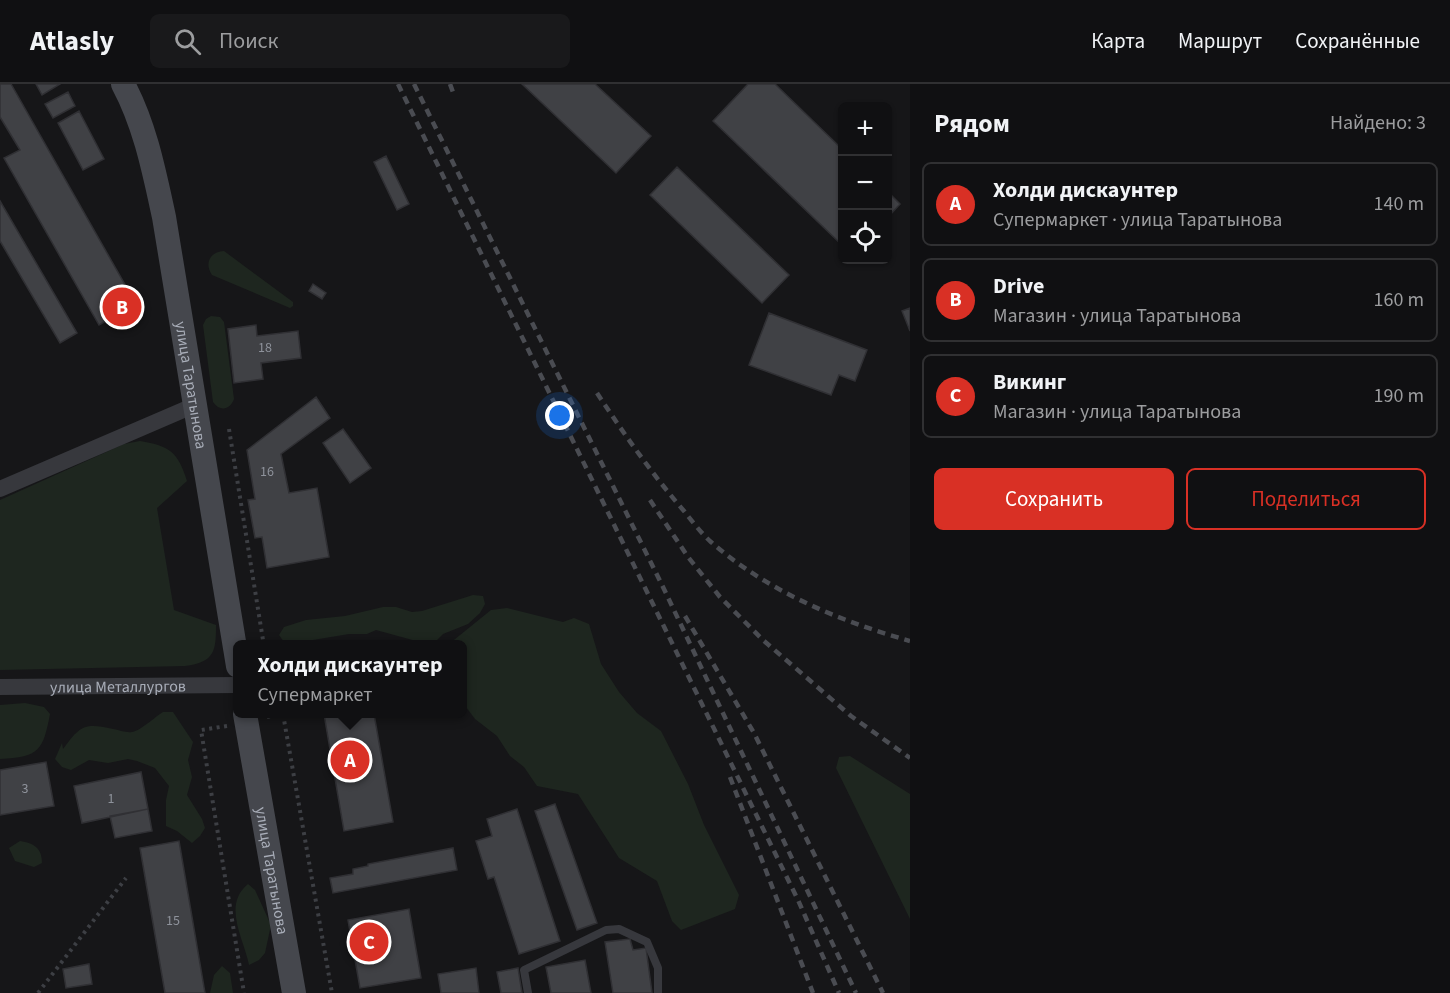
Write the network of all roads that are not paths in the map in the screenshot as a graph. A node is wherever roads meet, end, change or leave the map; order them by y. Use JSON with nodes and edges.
{"nodes":[{"id":1,"x":123,"y":84,"type":"edge"},
{"id":2,"x":195,"y":405,"type":"junction"},
{"id":3,"x":0,"y":489,"type":"edge"},
{"id":4,"x":233,"y":641,"type":"edge"},
{"id":5,"x":233,"y":686,"type":"edge"},
{"id":6,"x":0,"y":687,"type":"edge"},
{"id":7,"x":246,"y":718,"type":"edge"},
{"id":8,"x":294,"y":993,"type":"edge"},
{"id":9,"x":528,"y":993,"type":"edge"},
{"id":10,"x":658,"y":993,"type":"edge"}],
"edges":[{"from":1,"to":2,"type":"street","name":"улица Таратынова"},
{"from":2,"to":3,"type":"street"},
{"from":2,"to":4,"type":"street","name":"улица Таратынова"},
{"from":5,"to":6,"type":"street","name":"улица Металлургов"},
{"from":7,"to":8,"type":"street","name":"улица Таратынова"},
{"from":9,"to":10,"type":"lane"}]}
